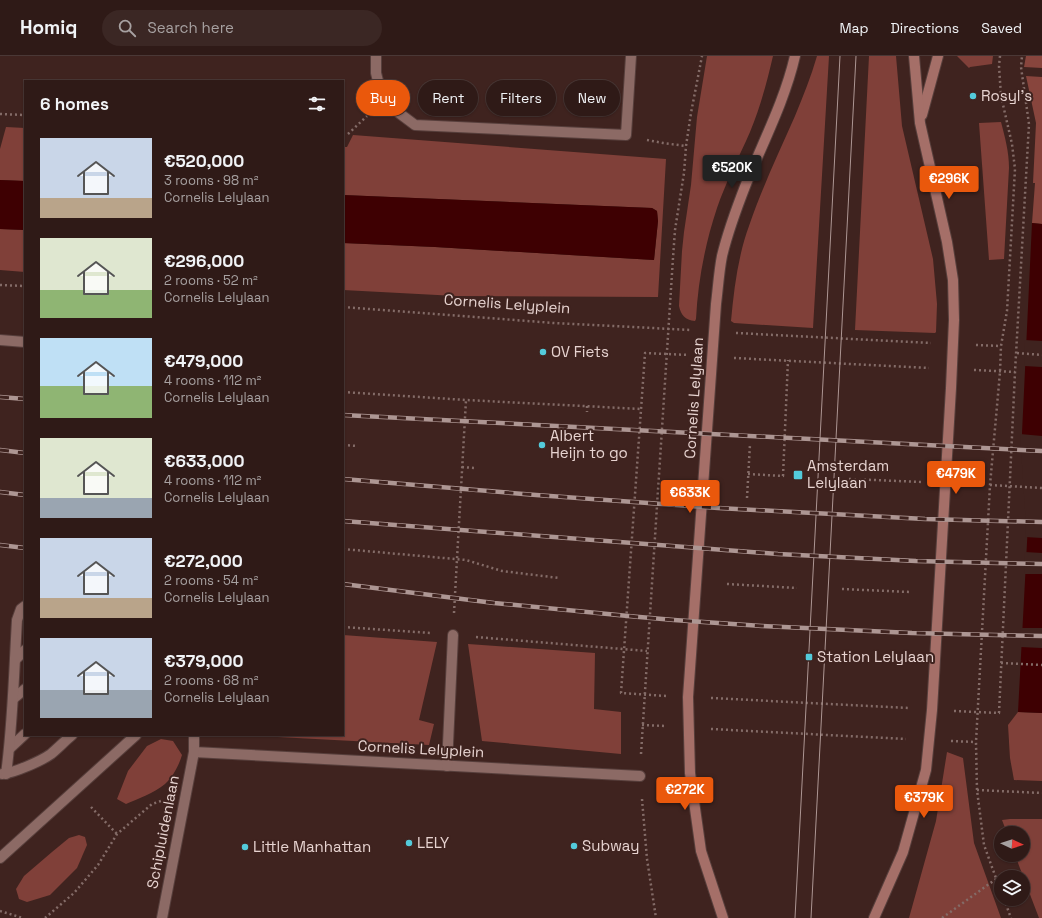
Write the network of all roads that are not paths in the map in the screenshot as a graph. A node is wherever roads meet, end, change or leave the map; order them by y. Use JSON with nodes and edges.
{"nodes":[{"id":1,"x":376,"y":56,"type":"edge"},
{"id":2,"x":631,"y":56,"type":"edge"},
{"id":3,"x":795,"y":56,"type":"edge"},
{"id":4,"x":914,"y":56,"type":"edge"},
{"id":5,"x":938,"y":56,"type":"edge"},
{"id":6,"x":920,"y":123,"type":"junction"},
{"id":7,"x":0,"y":340,"type":"edge"},
{"id":8,"x":24,"y":342,"type":"edge"},
{"id":9,"x":24,"y":607,"type":"edge"},
{"id":10,"x":453,"y":635,"type":"road end"},
{"id":11,"x":24,"y":651,"type":"edge"},
{"id":12,"x":15,"y":660,"type":"junction"},
{"id":13,"x":24,"y":690,"type":"edge"},
{"id":14,"x":13,"y":699,"type":"junction"},
{"id":15,"x":24,"y":735,"type":"edge"},
{"id":16,"x":71,"y":736,"type":"edge"},
{"id":17,"x":135,"y":736,"type":"edge"},
{"id":18,"x":194,"y":736,"type":"edge"},
{"id":19,"x":10,"y":748,"type":"junction"},
{"id":20,"x":194,"y":752,"type":"junction"},
{"id":21,"x":446,"y":766,"type":"junction"},
{"id":22,"x":3,"y":774,"type":"edge"},
{"id":23,"x":640,"y":776,"type":"road end"},
{"id":24,"x":0,"y":858,"type":"edge"},
{"id":25,"x":162,"y":918,"type":"edge"},
{"id":26,"x":723,"y":918,"type":"edge"},
{"id":27,"x":874,"y":918,"type":"edge"}],
"edges":[{"from":1,"to":2,"type":"street"},
{"from":3,"to":26,"type":"main road","name":"Cornelis Lelylaan"},
{"from":4,"to":6,"type":"main road"},
{"from":5,"to":6,"type":"main road"},
{"from":6,"to":27,"type":"main road"},
{"from":7,"to":8,"type":"street"},
{"from":9,"to":12,"type":"street"},
{"from":10,"to":21,"type":"street"},
{"from":11,"to":12,"type":"street"},
{"from":12,"to":14,"type":"street"},
{"from":13,"to":14,"type":"street"},
{"from":14,"to":19,"type":"street"},
{"from":15,"to":19,"type":"street"},
{"from":16,"to":22,"type":"street"},
{"from":17,"to":24,"type":"street"},
{"from":18,"to":20,"type":"street"},
{"from":19,"to":22,"type":"street"},
{"from":20,"to":21,"type":"street","name":"Cornelis Lelyplein"},
{"from":20,"to":25,"type":"street","name":"Schipluidenlaan"},
{"from":21,"to":23,"type":"street","name":"Cornelis Lelyplein"}]}
